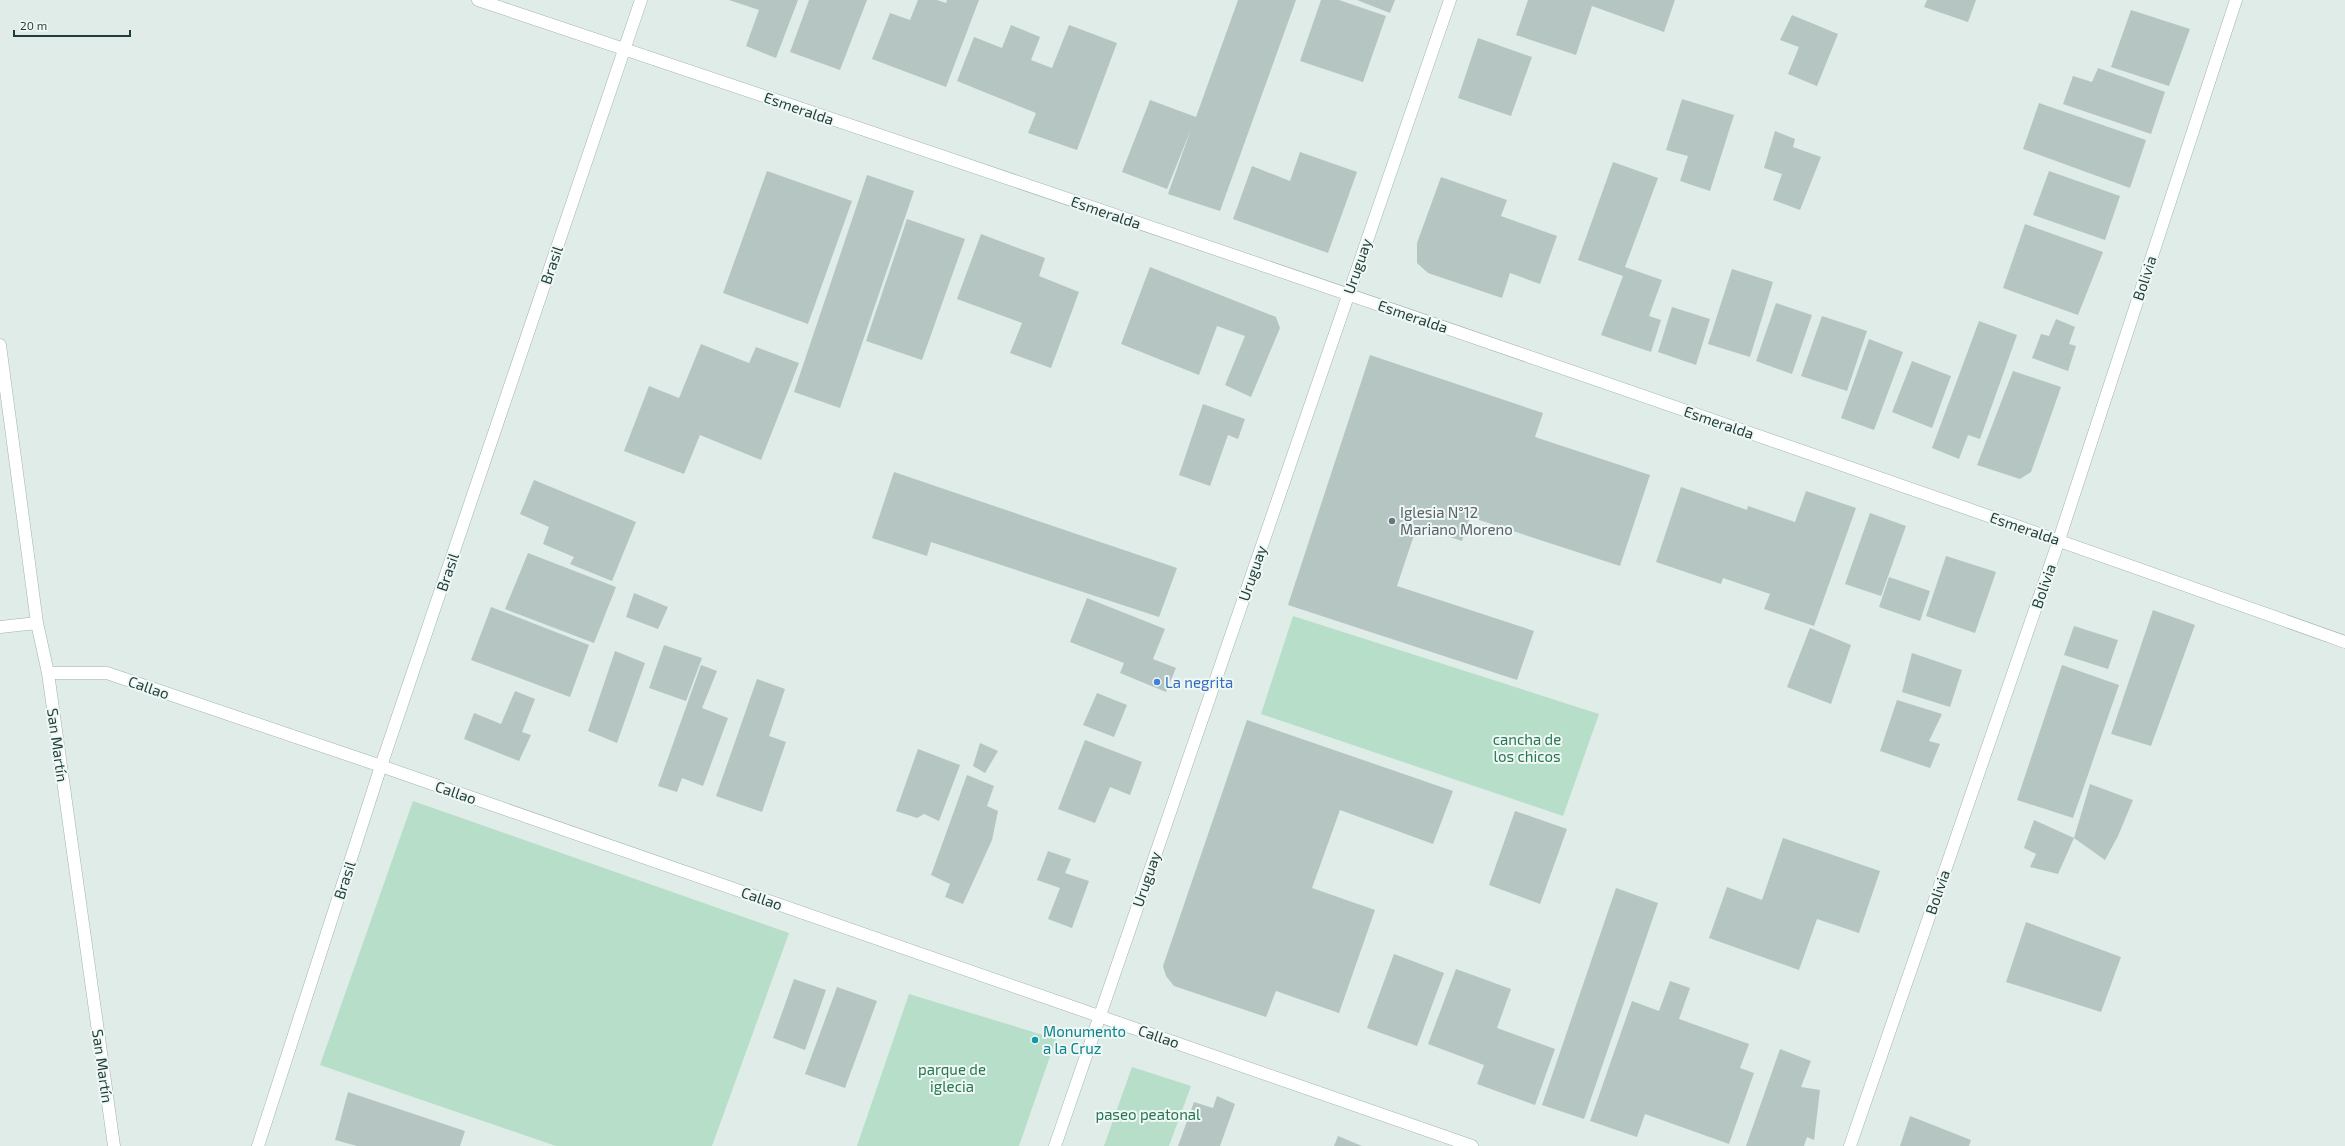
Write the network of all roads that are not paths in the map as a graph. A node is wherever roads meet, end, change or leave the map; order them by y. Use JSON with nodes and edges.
{"nodes":[{"id":1,"x":478,"y":0,"type":"edge"},
{"id":2,"x":640,"y":0,"type":"edge"},
{"id":3,"x":1450,"y":0,"type":"edge"},
{"id":4,"x":2236,"y":0,"type":"edge"},
{"id":5,"x":624,"y":49,"type":"junction"},
{"id":6,"x":1348,"y":293,"type":"junction"},
{"id":7,"x":0,"y":345,"type":"edge"},
{"id":8,"x":2058,"y":540,"type":"junction"},
{"id":9,"x":37,"y":623,"type":"junction"},
{"id":10,"x":0,"y":628,"type":"edge"},
{"id":11,"x":2345,"y":642,"type":"edge"},
{"id":12,"x":48,"y":673,"type":"junction"},
{"id":13,"x":381,"y":766,"type":"junction"},
{"id":14,"x":1100,"y":1015,"type":"junction"},
{"id":15,"x":114,"y":1146,"type":"edge"},
{"id":16,"x":258,"y":1146,"type":"edge"},
{"id":17,"x":1055,"y":1146,"type":"edge"},
{"id":18,"x":1472,"y":1146,"type":"edge"},
{"id":19,"x":1850,"y":1146,"type":"edge"}],
"edges":[{"from":1,"to":5,"type":"street","name":"Esmeralda"},
{"from":2,"to":5,"type":"street","name":"Brasil"},
{"from":3,"to":6,"type":"street","name":"Uruguay"},
{"from":4,"to":8,"type":"street","name":"Bolivia"},
{"from":5,"to":6,"type":"street","name":"Esmeralda"},
{"from":5,"to":13,"type":"street","name":"Brasil"},
{"from":6,"to":8,"type":"street","name":"Esmeralda"},
{"from":6,"to":14,"type":"street","name":"Uruguay"},
{"from":7,"to":9,"type":"street","name":"San Martín"},
{"from":8,"to":11,"type":"street","name":"Esmeralda"},
{"from":8,"to":19,"type":"street","name":"Bolivia"},
{"from":9,"to":10,"type":"street"},
{"from":9,"to":12,"type":"street","name":"San Martín"},
{"from":12,"to":13,"type":"street","name":"Callao"},
{"from":12,"to":15,"type":"street","name":"San Martín"},
{"from":13,"to":14,"type":"street","name":"Callao"},
{"from":13,"to":16,"type":"street","name":"Brasil"},
{"from":14,"to":17,"type":"street","name":"Uruguay"},
{"from":14,"to":18,"type":"street","name":"Callao"}]}
